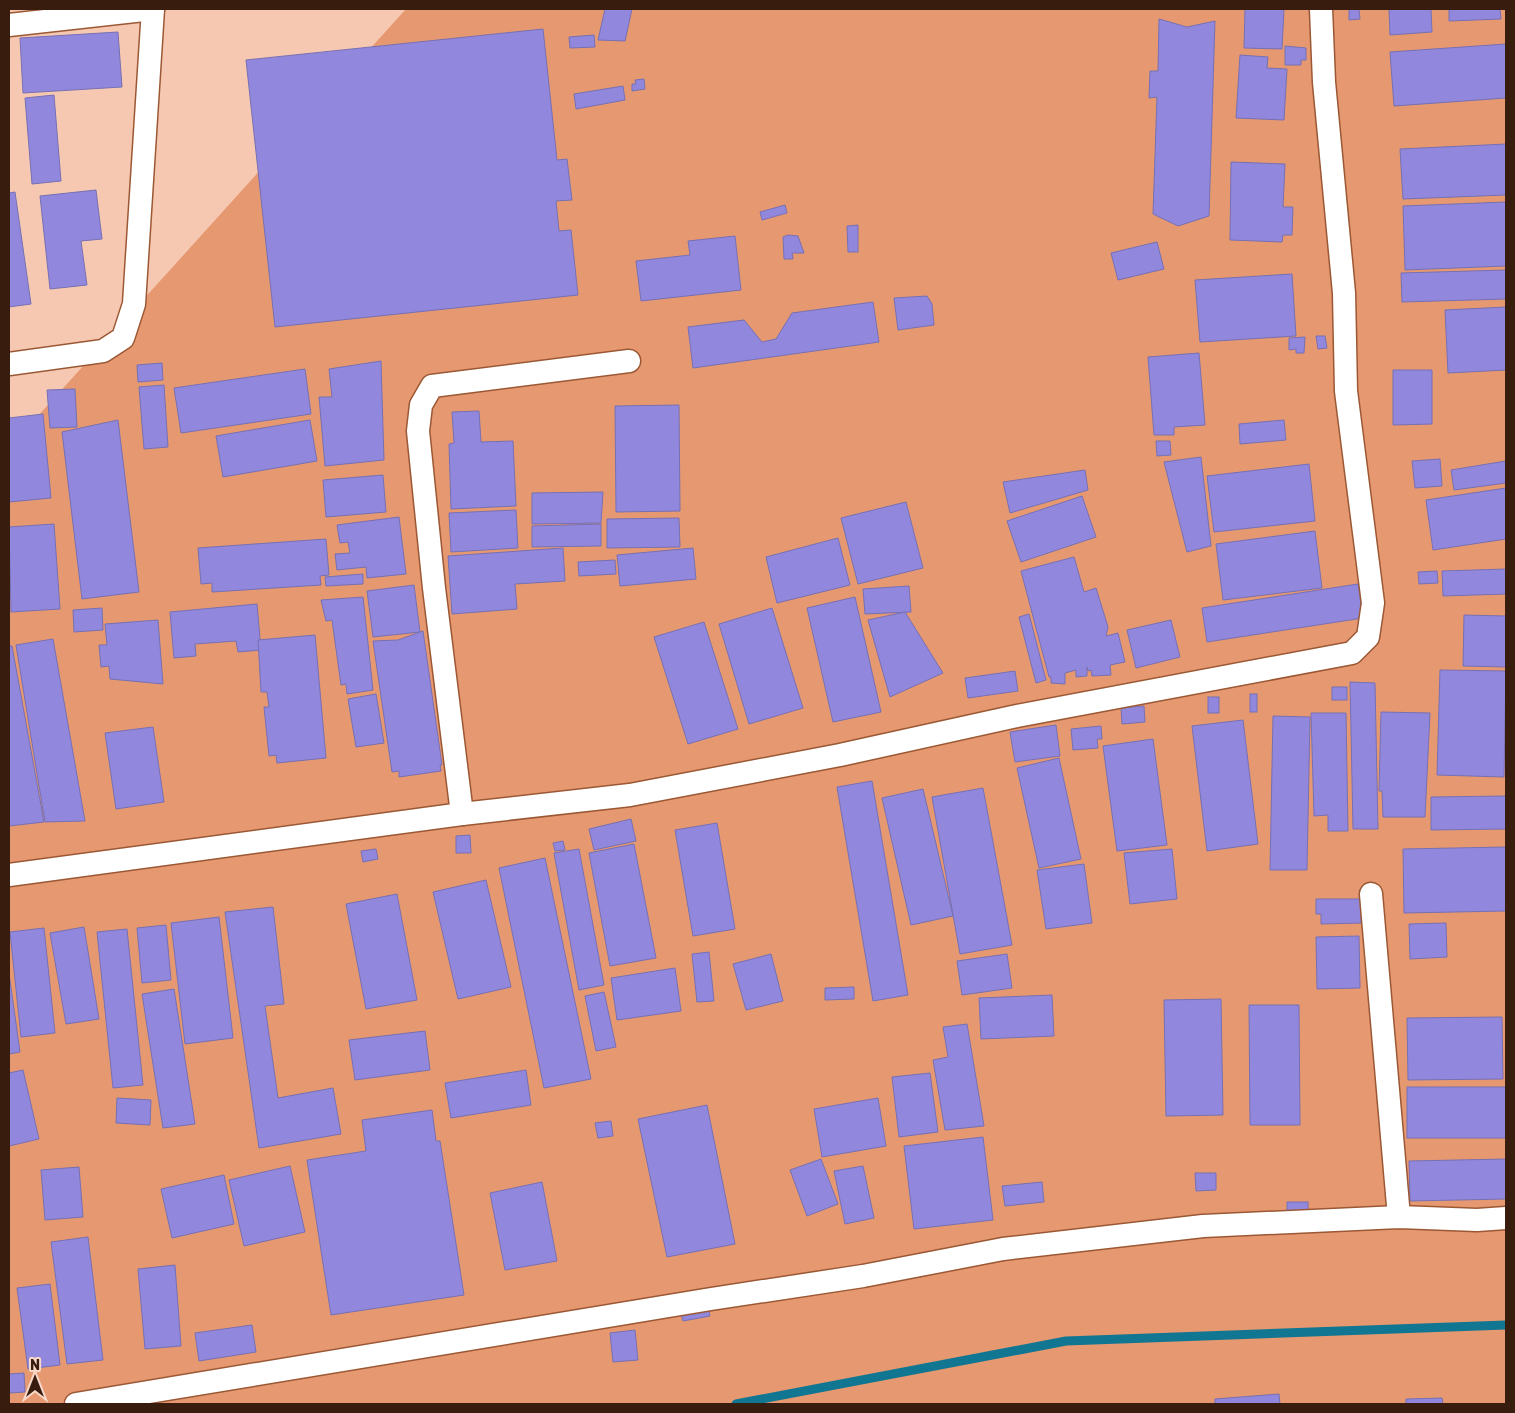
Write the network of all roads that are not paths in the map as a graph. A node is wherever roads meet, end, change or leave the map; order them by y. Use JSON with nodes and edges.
{"nodes":[{"id":1,"x":153,"y":9,"type":"edge"},
{"id":2,"x":1321,"y":9,"type":"edge"},
{"id":3,"x":9,"y":25,"type":"edge"},
{"id":4,"x":629,"y":362,"type":"dead end"},
{"id":5,"x":9,"y":364,"type":"edge"},
{"id":6,"x":462,"y":814,"type":"junction"},
{"id":7,"x":9,"y":875,"type":"edge"},
{"id":8,"x":1371,"y":894,"type":"dead end"},
{"id":9,"x":1399,"y":1217,"type":"junction"},
{"id":10,"x":1506,"y":1218,"type":"edge"},
{"id":11,"x":76,"y":1404,"type":"edge"}],
"edges":[{"from":1,"to":3,"type":"street"},
{"from":1,"to":5,"type":"street"},
{"from":2,"to":6,"type":"street"},
{"from":4,"to":6,"type":"street"},
{"from":6,"to":7,"type":"street"},
{"from":8,"to":9,"type":"street"},
{"from":9,"to":10,"type":"street"},
{"from":9,"to":11,"type":"street"}]}
